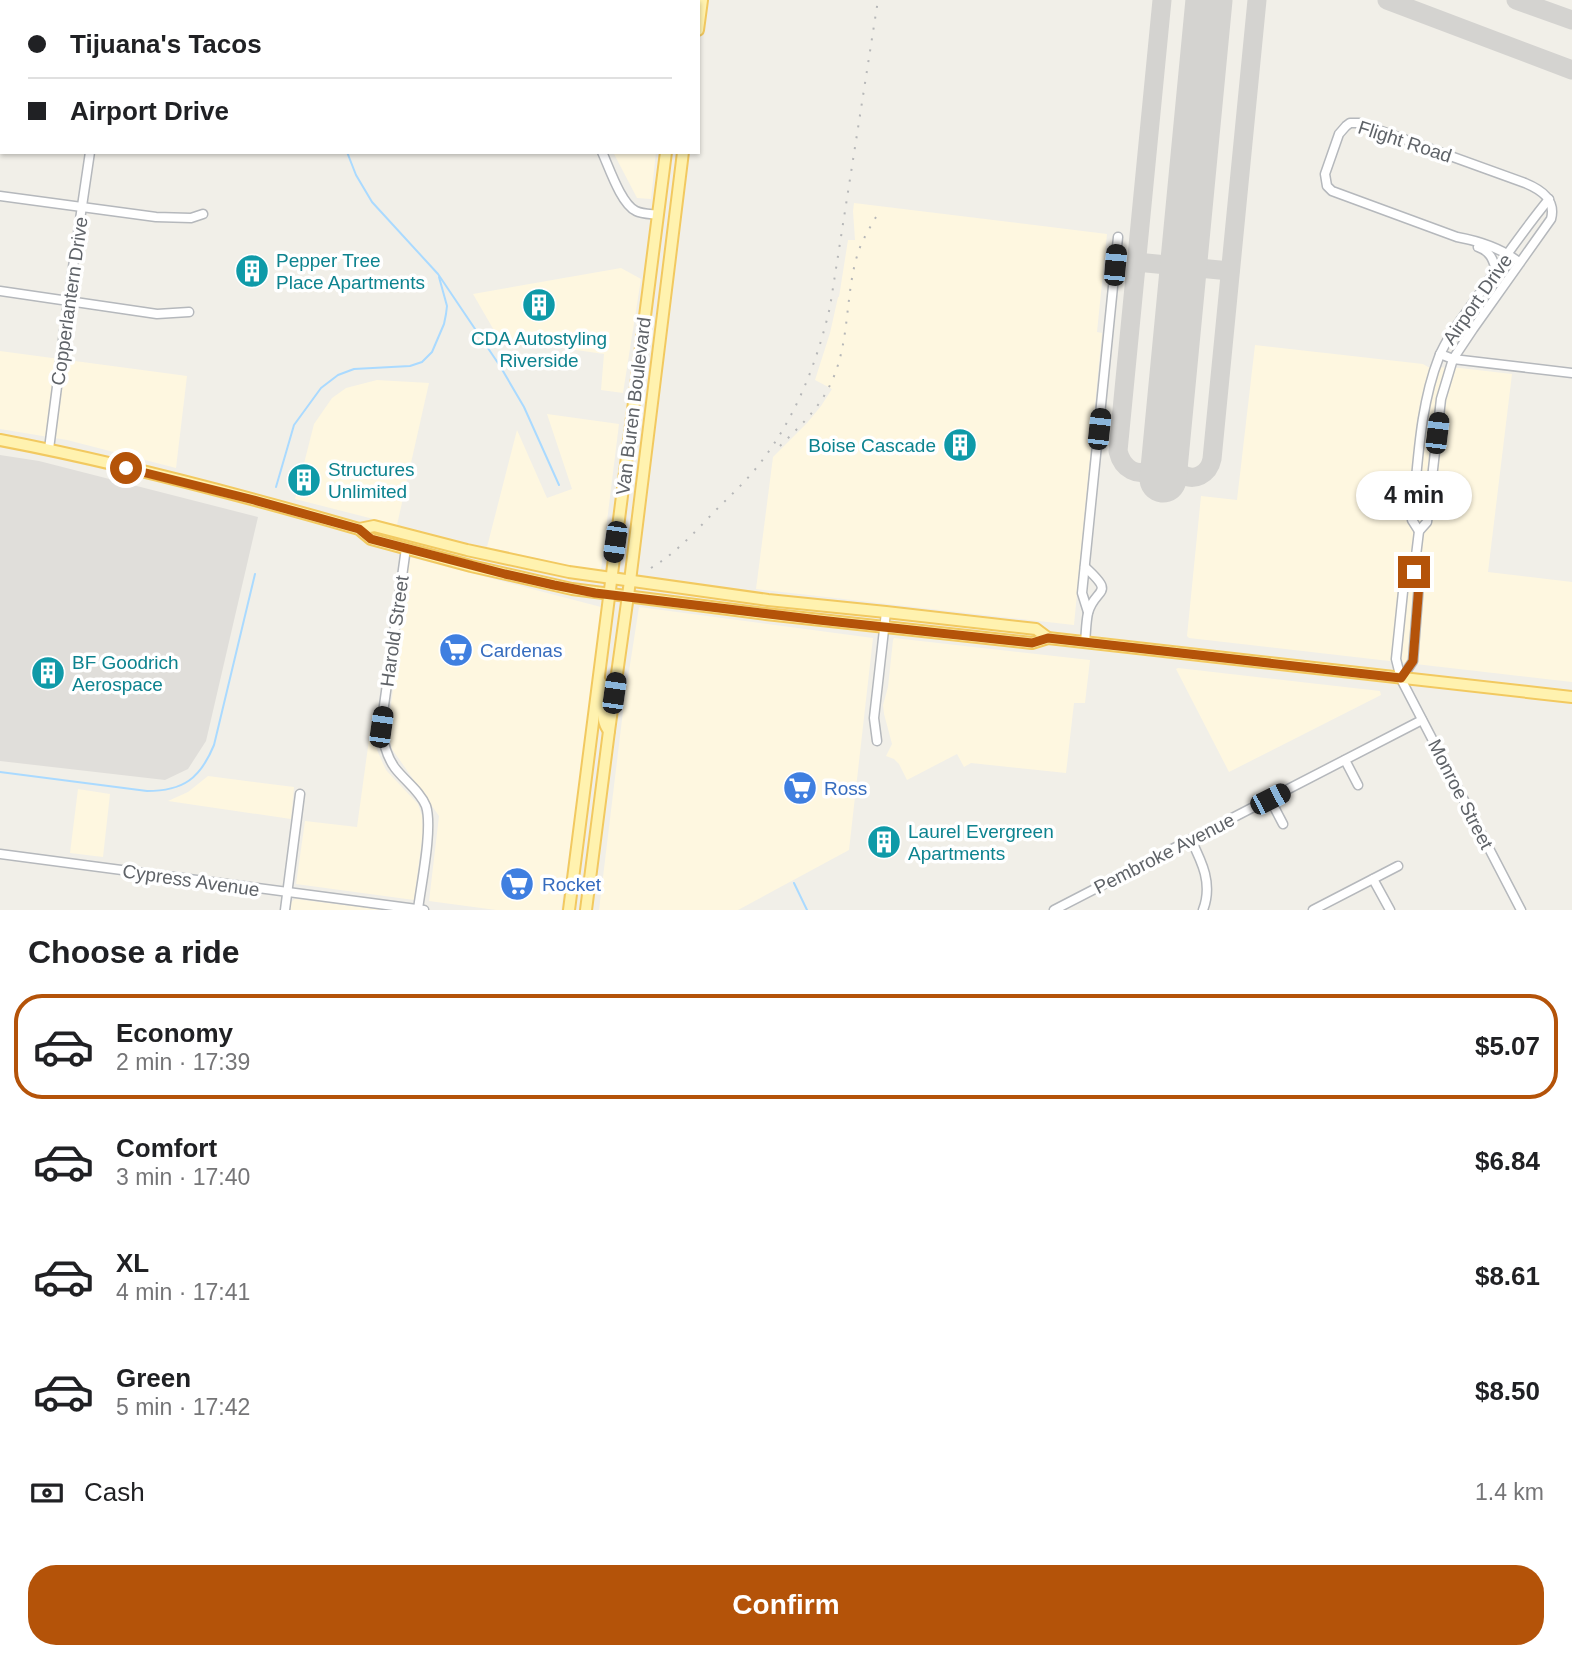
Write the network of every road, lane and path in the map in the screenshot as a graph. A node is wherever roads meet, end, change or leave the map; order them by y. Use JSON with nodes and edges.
{"nodes":[{"id":1,"x":90,"y":154,"type":"edge"},
{"id":2,"x":603,"y":154,"type":"edge"},
{"id":3,"x":666,"y":154,"type":"edge"},
{"id":4,"x":683,"y":154,"type":"edge"},
{"id":5,"x":0,"y":196,"type":"edge"},
{"id":6,"x":1549,"y":199,"type":"junction"},
{"id":7,"x":81,"y":208,"type":"junction"},
{"id":8,"x":203,"y":214,"type":"dead end"},
{"id":9,"x":658,"y":215,"type":"junction"},
{"id":10,"x":1118,"y":237,"type":"dead end"},
{"id":11,"x":1457,"y":237,"type":"junction"},
{"id":12,"x":1508,"y":253,"type":"junction"},
{"id":13,"x":1520,"y":263,"type":"junction"},
{"id":14,"x":1496,"y":270,"type":"junction"},
{"id":15,"x":0,"y":291,"type":"edge"},
{"id":16,"x":68,"y":301,"type":"junction"},
{"id":17,"x":190,"y":312,"type":"dead end"},
{"id":18,"x":1440,"y":354,"type":"junction"},
{"id":19,"x":1454,"y":359,"type":"junction"},
{"id":20,"x":1572,"y":373,"type":"edge"},
{"id":21,"x":0,"y":440,"type":"edge"},
{"id":22,"x":49,"y":449,"type":"junction"},
{"id":23,"x":359,"y":529,"type":"junction"},
{"id":24,"x":1419,"y":531,"type":"junction"},
{"id":25,"x":449,"y":546,"type":"junction"},
{"id":26,"x":406,"y":548,"type":"junction"},
{"id":27,"x":1085,"y":567,"type":"junction"},
{"id":28,"x":1414,"y":572,"type":"junction"},
{"id":29,"x":611,"y":578,"type":"junction"},
{"id":30,"x":630,"y":581,"type":"junction"},
{"id":31,"x":609,"y":594,"type":"junction"},
{"id":32,"x":628,"y":597,"type":"junction"},
{"id":33,"x":886,"y":612,"type":"junction"},
{"id":34,"x":1088,"y":612,"type":"junction"},
{"id":35,"x":884,"y":627,"type":"junction"},
{"id":36,"x":1048,"y":638,"type":"junction"},
{"id":37,"x":1085,"y":642,"type":"junction"},
{"id":38,"x":599,"y":678,"type":"junction"},
{"id":39,"x":1401,"y":678,"type":"junction"},
{"id":40,"x":1572,"y":697,"type":"edge"},
{"id":41,"x":1422,"y":720,"type":"junction"},
{"id":42,"x":592,"y":729,"type":"junction"},
{"id":43,"x":608,"y":731,"type":"junction"},
{"id":44,"x":877,"y":741,"type":"dead end"},
{"id":45,"x":1345,"y":760,"type":"junction"},
{"id":46,"x":1359,"y":785,"type":"dead end"},
{"id":47,"x":300,"y":794,"type":"dead end"},
{"id":48,"x":600,"y":797,"type":"junction"},
{"id":49,"x":1270,"y":799,"type":"junction"},
{"id":50,"x":1283,"y":824,"type":"dead end"},
{"id":51,"x":1191,"y":840,"type":"junction"},
{"id":52,"x":0,"y":854,"type":"edge"},
{"id":53,"x":1398,"y":866,"type":"dead end"},
{"id":54,"x":1373,"y":879,"type":"junction"},
{"id":55,"x":287,"y":893,"type":"junction"},
{"id":56,"x":418,"y":909,"type":"edge"},
{"id":57,"x":285,"y":910,"type":"edge"},
{"id":58,"x":424,"y":910,"type":"edge"},
{"id":59,"x":569,"y":910,"type":"edge"},
{"id":60,"x":586,"y":910,"type":"edge"},
{"id":61,"x":1054,"y":910,"type":"edge"},
{"id":62,"x":1203,"y":910,"type":"edge"},
{"id":63,"x":1313,"y":910,"type":"edge"},
{"id":64,"x":1390,"y":910,"type":"edge"},
{"id":65,"x":1521,"y":910,"type":"edge"}],
"edges":[{"from":1,"to":7,"type":"street","name":"Copperlantern Drive"},
{"from":2,"to":9,"type":"street"},
{"from":3,"to":9,"type":"main road","name":"Van Buren Boulevard"},
{"from":4,"to":30,"type":"main road","name":"Van Buren Boulevard"},
{"from":5,"to":7,"type":"street"},
{"from":6,"to":11,"type":"street","name":"Flight Road"},
{"from":6,"to":12,"type":"street","name":"Airport Drive"},
{"from":6,"to":13,"type":"street","name":"Airport Drive"},
{"from":7,"to":8,"type":"street"},
{"from":7,"to":16,"type":"street","name":"Copperlantern Drive"},
{"from":9,"to":29,"type":"main road","name":"Van Buren Boulevard"},
{"from":10,"to":27,"type":"street"},
{"from":11,"to":12,"type":"street","name":"Flight Road"},
{"from":11,"to":14,"type":"street"},
{"from":12,"to":13,"type":"street","name":"Flight Road"},
{"from":12,"to":14,"type":"street","name":"Airport Drive"},
{"from":13,"to":19,"type":"street","name":"Airport Drive"},
{"from":14,"to":18,"type":"street","name":"Airport Drive"},
{"from":15,"to":16,"type":"street"},
{"from":16,"to":17,"type":"street"},
{"from":16,"to":22,"type":"street","name":"Copperlantern Drive"},
{"from":18,"to":19,"type":"street"},
{"from":18,"to":24,"type":"street","name":"Airport Drive"},
{"from":19,"to":20,"type":"street"},
{"from":19,"to":24,"type":"street","name":"Airport Drive"},
{"from":21,"to":22,"type":"main road"},
{"from":22,"to":23,"type":"main road"},
{"from":23,"to":25,"type":"main road"},
{"from":23,"to":26,"type":"main road"},
{"from":24,"to":28,"type":"street","name":"Airport Drive"},
{"from":25,"to":26,"type":"main road"},
{"from":25,"to":29,"type":"main road"},
{"from":26,"to":31,"type":"main road"},
{"from":26,"to":56,"type":"street","name":"Harold Street"},
{"from":27,"to":34,"type":"street"},
{"from":27,"to":34,"type":"street"},
{"from":28,"to":39,"type":"street","name":"Airport Drive"},
{"from":28,"to":39,"type":"street","name":"Airport Drive"},
{"from":29,"to":30,"type":"main road"},
{"from":29,"to":31,"type":"main road","name":"Van Buren Boulevard"},
{"from":30,"to":32,"type":"main road","name":"Van Buren Boulevard"},
{"from":30,"to":33,"type":"main road"},
{"from":31,"to":32,"type":"main road"},
{"from":31,"to":38,"type":"main road","name":"Van Buren Boulevard"},
{"from":32,"to":35,"type":"main road"},
{"from":32,"to":43,"type":"main road","name":"Van Buren Boulevard"},
{"from":33,"to":35,"type":"street"},
{"from":33,"to":36,"type":"main road"},
{"from":34,"to":37,"type":"street"},
{"from":35,"to":36,"type":"main road"},
{"from":35,"to":44,"type":"street"},
{"from":36,"to":37,"type":"main road"},
{"from":37,"to":39,"type":"main road"},
{"from":38,"to":42,"type":"main road","name":"Van Buren Boulevard"},
{"from":38,"to":43,"type":"main road"},
{"from":39,"to":40,"type":"main road"},
{"from":39,"to":41,"type":"street","name":"Monroe Street"},
{"from":41,"to":45,"type":"street","name":"Pembroke Avenue"},
{"from":41,"to":65,"type":"street","name":"Monroe Street"},
{"from":42,"to":48,"type":"main road"},
{"from":42,"to":59,"type":"main road","name":"Van Buren Boulevard"},
{"from":43,"to":48,"type":"main road","name":"Van Buren Boulevard"},
{"from":45,"to":46,"type":"street"},
{"from":45,"to":49,"type":"street","name":"Pembroke Avenue"},
{"from":47,"to":55,"type":"street"},
{"from":48,"to":60,"type":"main road","name":"Van Buren Boulevard"},
{"from":49,"to":50,"type":"street"},
{"from":49,"to":51,"type":"street","name":"Pembroke Avenue"},
{"from":51,"to":61,"type":"street","name":"Pembroke Avenue"},
{"from":51,"to":62,"type":"street"},
{"from":52,"to":55,"type":"street","name":"Cypress Avenue"},
{"from":53,"to":54,"type":"street"},
{"from":54,"to":63,"type":"street"},
{"from":54,"to":64,"type":"street"},
{"from":55,"to":56,"type":"street","name":"Cypress Avenue"},
{"from":55,"to":57,"type":"street"},
{"from":56,"to":58,"type":"street","name":"Cypress Avenue"}]}
